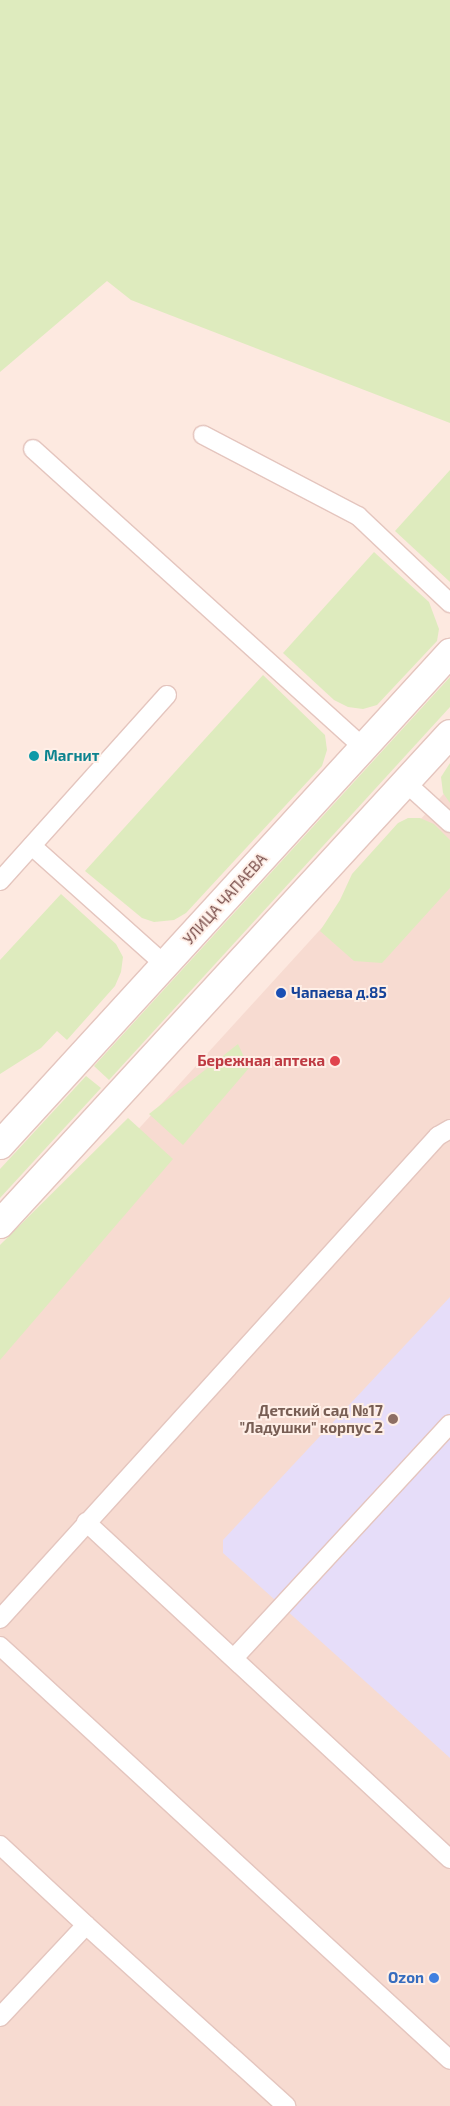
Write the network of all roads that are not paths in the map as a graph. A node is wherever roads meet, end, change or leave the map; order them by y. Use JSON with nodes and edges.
{"nodes":[{"id":1,"x":203,"y":436,"type":"dead end"},
{"id":2,"x":33,"y":449,"type":"dead end"},
{"id":3,"x":450,"y":603,"type":"edge"},
{"id":4,"x":450,"y":653,"type":"edge"},
{"id":5,"x":166,"y":696,"type":"dead end"},
{"id":6,"x":450,"y":734,"type":"edge"},
{"id":7,"x":363,"y":747,"type":"junction"},
{"id":8,"x":405,"y":782,"type":"junction"},
{"id":9,"x":450,"y":823,"type":"edge"},
{"id":10,"x":32,"y":846,"type":"junction"},
{"id":11,"x":0,"y":881,"type":"edge"},
{"id":12,"x":165,"y":965,"type":"junction"},
{"id":13,"x":450,"y":1129,"type":"edge"},
{"id":14,"x":0,"y":1145,"type":"edge"},
{"id":15,"x":0,"y":1224,"type":"edge"},
{"id":16,"x":450,"y":1424,"type":"edge"},
{"id":17,"x":86,"y":1522,"type":"junction"},
{"id":18,"x":0,"y":1620,"type":"edge"},
{"id":19,"x":0,"y":1646,"type":"edge"},
{"id":20,"x":234,"y":1658,"type":"junction"},
{"id":21,"x":0,"y":1845,"type":"edge"},
{"id":22,"x":450,"y":1859,"type":"edge"},
{"id":23,"x":86,"y":1925,"type":"junction"},
{"id":24,"x":0,"y":2017,"type":"edge"},
{"id":25,"x":450,"y":2060,"type":"edge"},
{"id":26,"x":286,"y":2106,"type":"edge"}],
"edges":[{"from":1,"to":3,"type":"lane"},
{"from":2,"to":7,"type":"lane"},
{"from":4,"to":7,"type":"main road","name":"УЛИЦА ЧАПАЕВА"},
{"from":5,"to":10,"type":"lane"},
{"from":6,"to":8,"type":"main road"},
{"from":7,"to":12,"type":"main road","name":"УЛИЦА ЧАПАЕВА"},
{"from":8,"to":9,"type":"lane"},
{"from":8,"to":15,"type":"main road"},
{"from":10,"to":11,"type":"lane"},
{"from":10,"to":12,"type":"lane"},
{"from":12,"to":14,"type":"main road","name":"УЛИЦА ЧАПАЕВА"},
{"from":13,"to":17,"type":"lane"},
{"from":16,"to":20,"type":"lane"},
{"from":17,"to":18,"type":"lane"},
{"from":17,"to":20,"type":"lane"},
{"from":19,"to":25,"type":"lane"},
{"from":20,"to":22,"type":"lane"},
{"from":21,"to":23,"type":"lane"},
{"from":23,"to":24,"type":"lane"},
{"from":23,"to":26,"type":"lane"}]}
